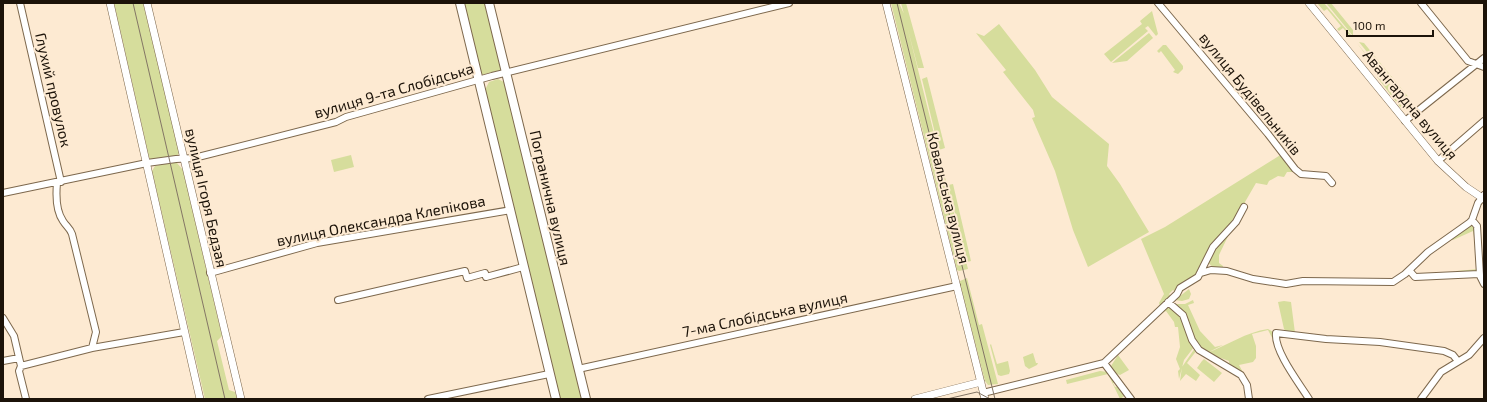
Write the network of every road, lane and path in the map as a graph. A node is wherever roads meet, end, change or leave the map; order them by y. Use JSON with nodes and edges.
{"nodes":[{"id":1,"x":20,"y":3,"type":"edge"},
{"id":2,"x":110,"y":3,"type":"edge"},
{"id":3,"x":146,"y":3,"type":"edge"},
{"id":4,"x":460,"y":3,"type":"edge"},
{"id":5,"x":489,"y":3,"type":"edge"},
{"id":6,"x":789,"y":3,"type":"edge"},
{"id":7,"x":886,"y":3,"type":"edge"},
{"id":8,"x":1158,"y":3,"type":"edge"},
{"id":9,"x":1309,"y":3,"type":"edge"},
{"id":10,"x":1421,"y":3,"type":"edge"},
{"id":11,"x":1484,"y":58,"type":"edge"},
{"id":12,"x":1477,"y":64,"type":"junction"},
{"id":13,"x":1484,"y":67,"type":"edge"},
{"id":14,"x":506,"y":73,"type":"junction"},
{"id":15,"x":479,"y":81,"type":"junction"},
{"id":16,"x":1405,"y":120,"type":"junction"},
{"id":17,"x":1484,"y":121,"type":"edge"},
{"id":18,"x":184,"y":159,"type":"junction"},
{"id":19,"x":1438,"y":161,"type":"junction"},
{"id":20,"x":146,"y":163,"type":"junction"},
{"id":21,"x":59,"y":182,"type":"junction"},
{"id":22,"x":1332,"y":183,"type":"dead end"},
{"id":23,"x":3,"y":193,"type":"edge"},
{"id":24,"x":1483,"y":198,"type":"edge"},
{"id":25,"x":1244,"y":207,"type":"dead end"},
{"id":26,"x":510,"y":210,"type":"junction"},
{"id":27,"x":1472,"y":220,"type":"junction"},
{"id":28,"x":523,"y":267,"type":"junction"},
{"id":29,"x":1409,"y":270,"type":"junction"},
{"id":30,"x":210,"y":273,"type":"junction"},
{"id":31,"x":1200,"y":273,"type":"junction"},
{"id":32,"x":1480,"y":275,"type":"junction"},
{"id":33,"x":1484,"y":284,"type":"edge"},
{"id":34,"x":957,"y":286,"type":"junction"},
{"id":35,"x":338,"y":300,"type":"dead end"},
{"id":36,"x":1168,"y":302,"type":"junction"},
{"id":37,"x":3,"y":318,"type":"edge"},
{"id":38,"x":184,"y":332,"type":"junction"},
{"id":39,"x":1484,"y":338,"type":"edge"},
{"id":40,"x":92,"y":348,"type":"junction"},
{"id":41,"x":19,"y":358,"type":"junction"},
{"id":42,"x":1457,"y":360,"type":"junction"},
{"id":43,"x":3,"y":361,"type":"edge"},
{"id":44,"x":1104,"y":363,"type":"junction"},
{"id":45,"x":21,"y":366,"type":"junction"},
{"id":46,"x":578,"y":369,"type":"junction"},
{"id":47,"x":549,"y":374,"type":"junction"},
{"id":48,"x":980,"y":382,"type":"junction"},
{"id":49,"x":984,"y":396,"type":"edge"},
{"id":50,"x":26,"y":399,"type":"edge"},
{"id":51,"x":200,"y":399,"type":"edge"},
{"id":52,"x":241,"y":399,"type":"edge"},
{"id":53,"x":428,"y":399,"type":"edge"},
{"id":54,"x":556,"y":399,"type":"edge"},
{"id":55,"x":586,"y":399,"type":"edge"},
{"id":56,"x":915,"y":399,"type":"edge"},
{"id":57,"x":1131,"y":399,"type":"edge"},
{"id":58,"x":1249,"y":399,"type":"edge"},
{"id":59,"x":1309,"y":399,"type":"edge"},
{"id":60,"x":1421,"y":399,"type":"edge"}],
"edges":[{"from":1,"to":21,"type":"street","name":"Глухий провулок"},
{"from":2,"to":20,"type":"street"},
{"from":3,"to":18,"type":"street","name":"вулиця Ігоря Бедзая"},
{"from":4,"to":15,"type":"main road"},
{"from":5,"to":14,"type":"main road","name":"Погранична вулиця"},
{"from":6,"to":14,"type":"street","name":"вулиця 9-та Слобідська"},
{"from":7,"to":34,"type":"street","name":"Ковальська вулиця"},
{"from":8,"to":22,"type":"street","name":"вулиця Будівельників"},
{"from":9,"to":16,"type":"street","name":"Авангардна вулиця"},
{"from":10,"to":12,"type":"street"},
{"from":11,"to":12,"type":"street"},
{"from":12,"to":13,"type":"street"},
{"from":12,"to":16,"type":"street"},
{"from":14,"to":15,"type":"street","name":"вулиця 9-та Слобідська"},
{"from":14,"to":46,"type":"main road","name":"Погранична вулиця"},
{"from":15,"to":18,"type":"street","name":"вулиця 9-та Слобідська"},
{"from":15,"to":26,"type":"main road"},
{"from":16,"to":19,"type":"street","name":"Авангардна вулиця"},
{"from":17,"to":19,"type":"street"},
{"from":18,"to":20,"type":"street","name":"вулиця 9-та Слобідська"},
{"from":18,"to":30,"type":"street","name":"вулиця Ігоря Бедзая"},
{"from":19,"to":24,"type":"street","name":"Авангардна вулиця"},
{"from":20,"to":21,"type":"street","name":"вулиця 9-та Слобідська"},
{"from":20,"to":38,"type":"street"},
{"from":21,"to":23,"type":"street","name":"вулиця 9-та Слобідська"},
{"from":21,"to":40,"type":"street","name":"Глухий провулок"},
{"from":24,"to":27,"type":"street"},
{"from":25,"to":31,"type":"street"},
{"from":26,"to":28,"type":"main road"},
{"from":26,"to":30,"type":"street","name":"вулиця Олександра Клепікова"},
{"from":27,"to":29,"type":"street"},
{"from":27,"to":32,"type":"street"},
{"from":28,"to":35,"type":"street"},
{"from":28,"to":47,"type":"main road"},
{"from":29,"to":31,"type":"street"},
{"from":29,"to":32,"type":"street"},
{"from":30,"to":52,"type":"street","name":"вулиця Ігоря Бедзая"},
{"from":31,"to":36,"type":"street"},
{"from":32,"to":33,"type":"street"},
{"from":34,"to":46,"type":"street","name":"7-ма Слобідська вулиця"},
{"from":34,"to":48,"type":"street","name":"Ковальська вулиця"},
{"from":36,"to":44,"type":"street"},
{"from":36,"to":58,"type":"street"},
{"from":37,"to":41,"type":"street"},
{"from":38,"to":40,"type":"street"},
{"from":38,"to":51,"type":"street"},
{"from":39,"to":42,"type":"street"},
{"from":40,"to":45,"type":"street"},
{"from":41,"to":43,"type":"street"},
{"from":41,"to":45,"type":"street"},
{"from":42,"to":59,"type":"street"},
{"from":42,"to":60,"type":"street"},
{"from":44,"to":49,"type":"street"},
{"from":44,"to":57,"type":"street"},
{"from":45,"to":50,"type":"street"},
{"from":46,"to":55,"type":"main road","name":"Погранична вулиця"},
{"from":47,"to":53,"type":"street"},
{"from":47,"to":54,"type":"main road"},
{"from":48,"to":49,"type":"street","name":"Ковальська вулиця"},
{"from":48,"to":56,"type":"street"}]}
